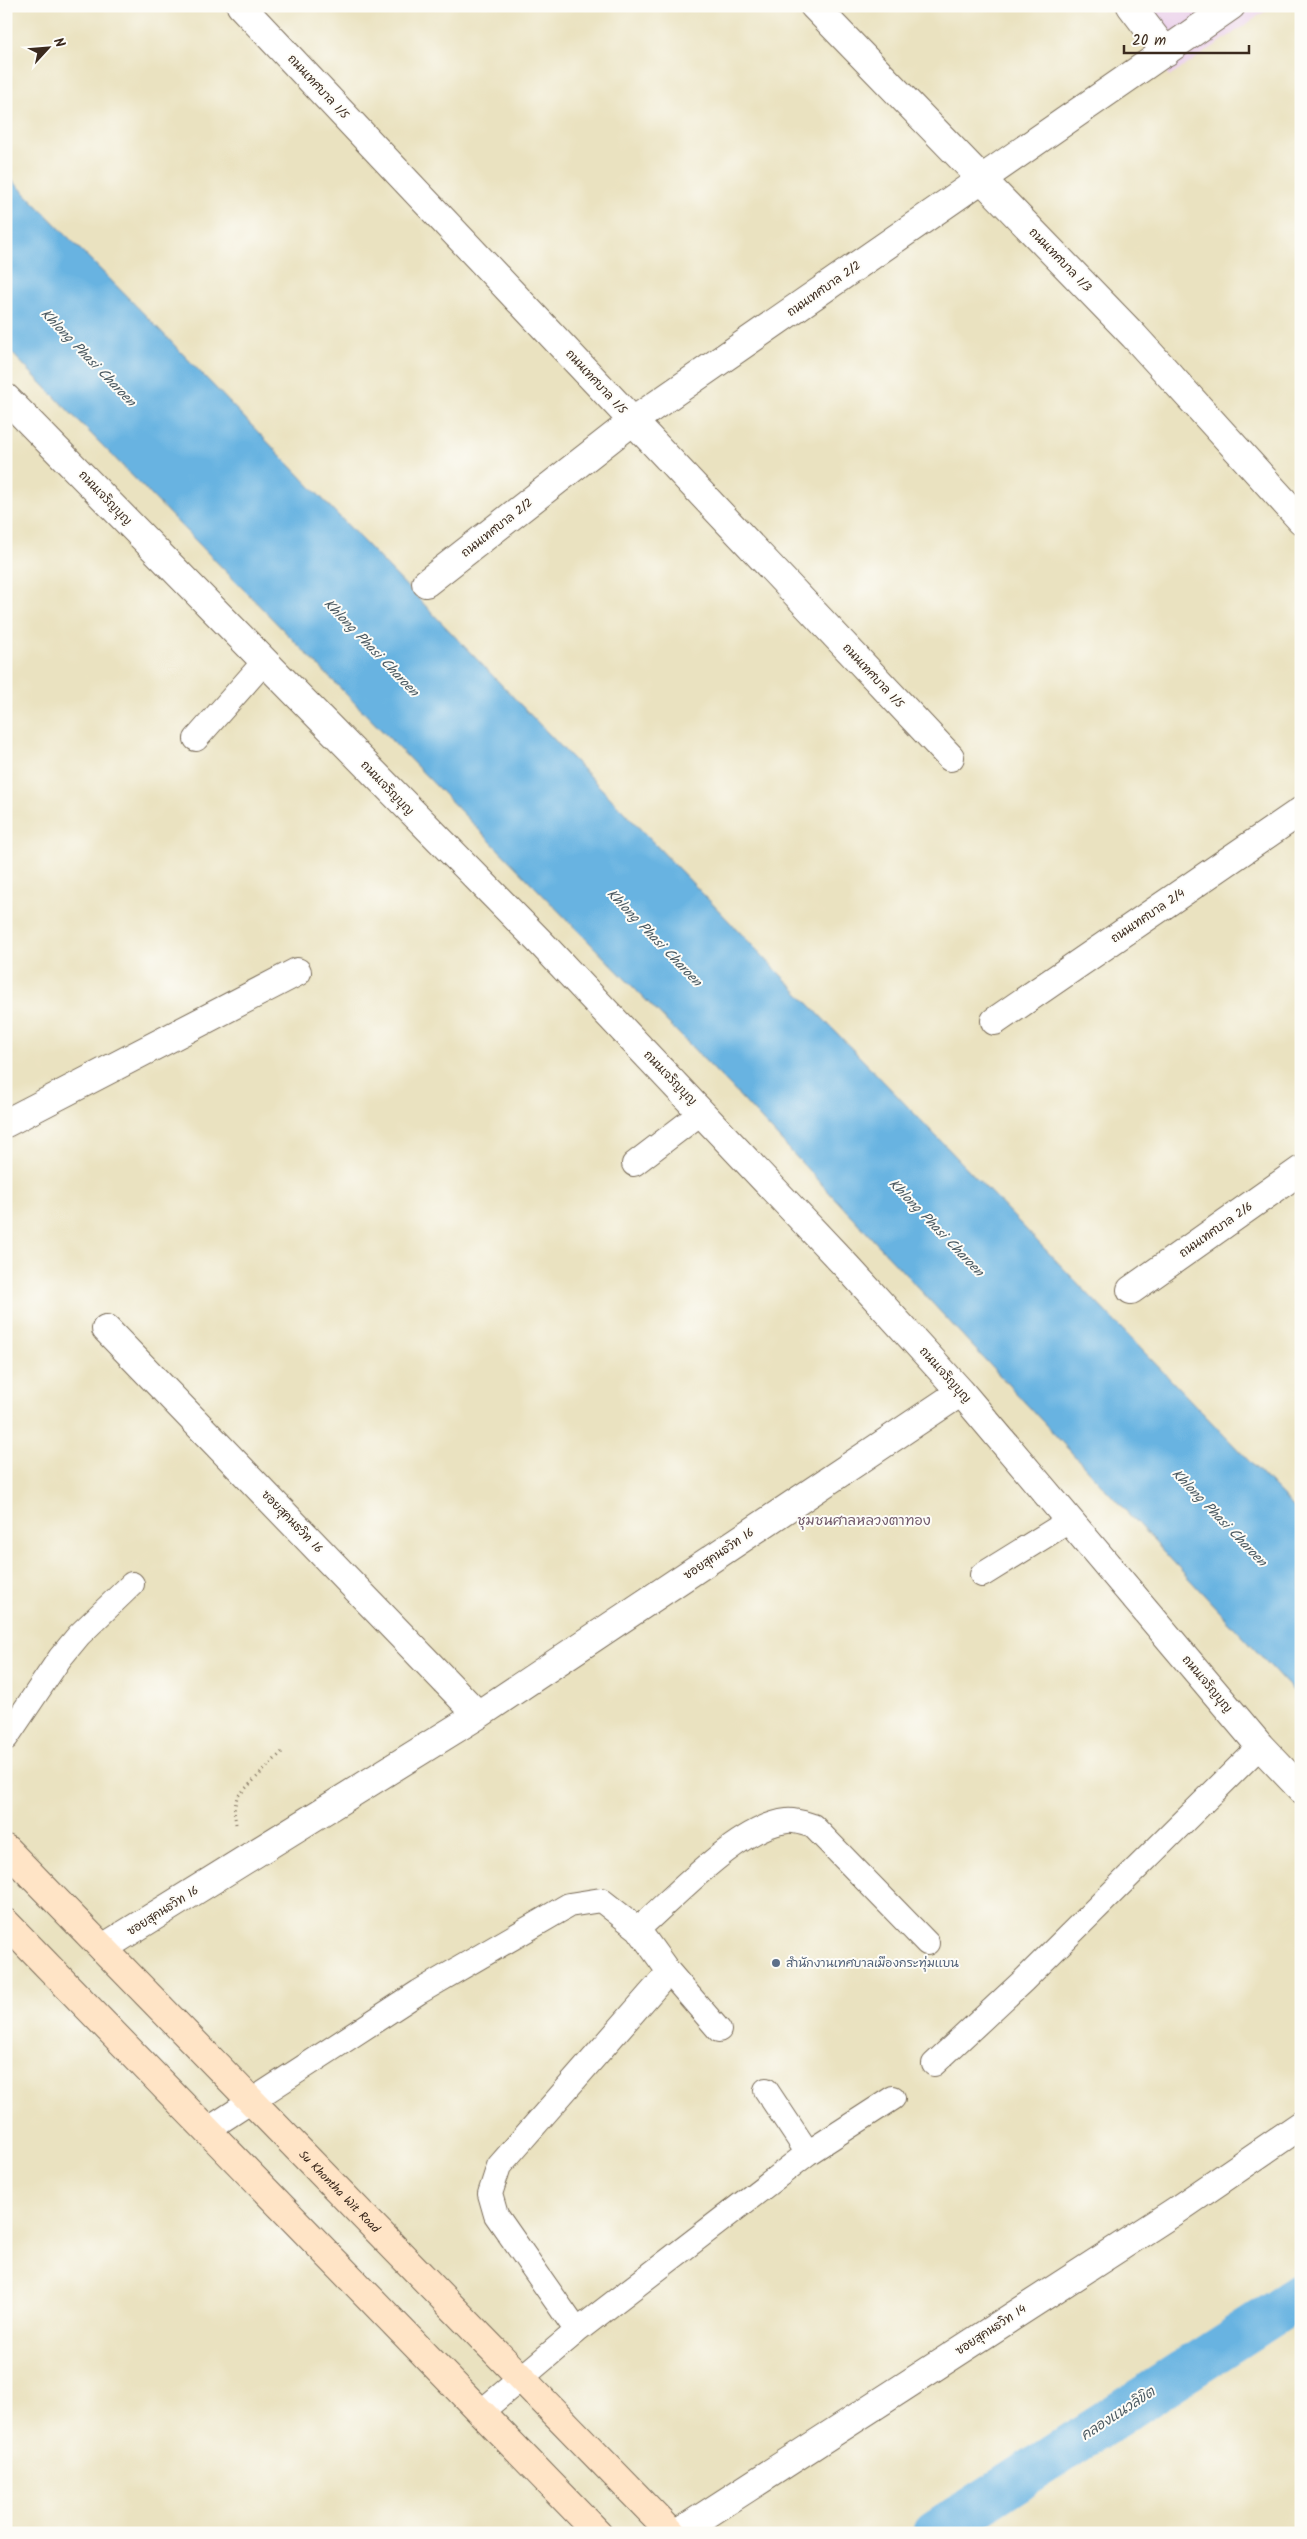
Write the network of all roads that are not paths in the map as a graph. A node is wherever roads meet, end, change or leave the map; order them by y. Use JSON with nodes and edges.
{"nodes":[{"id":1,"x":241,"y":6,"type":"edge"},
{"id":2,"x":814,"y":6,"type":"edge"},
{"id":3,"x":1131,"y":6,"type":"edge"},
{"id":4,"x":1231,"y":6,"type":"edge"},
{"id":5,"x":1166,"y":52,"type":"junction"},
{"id":6,"x":982,"y":180,"type":"junction"},
{"id":7,"x":6,"y":398,"type":"edge"},
{"id":8,"x":633,"y":421,"type":"junction"},
{"id":9,"x":1301,"y":520,"type":"edge"},
{"id":10,"x":426,"y":584,"type":"dead end"},
{"id":11,"x":264,"y":662,"type":"junction"},
{"id":12,"x":196,"y":739,"type":"dead end"},
{"id":13,"x":950,"y":757,"type":"dead end"},
{"id":14,"x":1301,"y":811,"type":"edge"},
{"id":15,"x":297,"y":972,"type":"dead end"},
{"id":16,"x":995,"y":1022,"type":"dead end"},
{"id":17,"x":702,"y":1112,"type":"junction"},
{"id":18,"x":6,"y":1123,"type":"edge"},
{"id":19,"x":634,"y":1164,"type":"dead end"},
{"id":20,"x":1301,"y":1170,"type":"edge"},
{"id":21,"x":1131,"y":1290,"type":"dead end"},
{"id":22,"x":106,"y":1329,"type":"dead end"},
{"id":23,"x":961,"y":1392,"type":"junction"},
{"id":24,"x":1069,"y":1521,"type":"junction"},
{"id":25,"x":982,"y":1575,"type":"dead end"},
{"id":26,"x":132,"y":1584,"type":"dead end"},
{"id":27,"x":478,"y":1715,"type":"junction"},
{"id":28,"x":6,"y":1738,"type":"edge"},
{"id":29,"x":1260,"y":1746,"type":"junction"},
{"id":30,"x":1301,"y":1789,"type":"edge"},
{"id":31,"x":6,"y":1849,"type":"edge"},
{"id":32,"x":6,"y":1923,"type":"edge"},
{"id":33,"x":638,"y":1929,"type":"junction"},
{"id":34,"x":927,"y":1943,"type":"dead end"},
{"id":35,"x":104,"y":1948,"type":"junction"},
{"id":36,"x":669,"y":1972,"type":"junction"},
{"id":37,"x":719,"y":2030,"type":"dead end"},
{"id":38,"x":934,"y":2064,"type":"dead end"},
{"id":39,"x":766,"y":2090,"type":"dead end"},
{"id":40,"x":893,"y":2098,"type":"dead end"},
{"id":41,"x":252,"y":2100,"type":"junction"},
{"id":42,"x":1301,"y":2125,"type":"edge"},
{"id":43,"x":207,"y":2130,"type":"junction"},
{"id":44,"x":808,"y":2153,"type":"junction"},
{"id":45,"x":577,"y":2331,"type":"junction"},
{"id":46,"x":522,"y":2378,"type":"junction"},
{"id":47,"x":481,"y":2412,"type":"junction"},
{"id":48,"x":598,"y":2533,"type":"edge"},
{"id":49,"x":672,"y":2533,"type":"edge"},
{"id":50,"x":678,"y":2533,"type":"edge"}],
"edges":[{"from":1,"to":8,"type":"street","name":"ถนนเทศบาล 1/5"},
{"from":2,"to":6,"type":"street","name":"ถนนเทศบาล 1/3"},
{"from":3,"to":5,"type":"street"},
{"from":4,"to":5,"type":"street","name":"ถนนเทศบาล 2/2"},
{"from":5,"to":6,"type":"street","name":"ถนนเทศบาล 2/2"},
{"from":6,"to":8,"type":"street","name":"ถนนเทศบาล 2/2"},
{"from":6,"to":9,"type":"street","name":"ถนนเทศบาล 1/3"},
{"from":7,"to":11,"type":"street","name":"ถนนเจริญบุญ"},
{"from":8,"to":10,"type":"street","name":"ถนนเทศบาล 2/2"},
{"from":8,"to":13,"type":"street","name":"ถนนเทศบาล 1/5"},
{"from":11,"to":12,"type":"lane"},
{"from":11,"to":17,"type":"street","name":"ถนนเจริญบุญ"},
{"from":14,"to":16,"type":"street","name":"ถนนเทศบาล 2/4"},
{"from":15,"to":18,"type":"street"},
{"from":17,"to":19,"type":"lane"},
{"from":17,"to":23,"type":"street","name":"ถนนเจริญบุญ"},
{"from":20,"to":21,"type":"street","name":"ถนนเทศบาล 2/6"},
{"from":22,"to":27,"type":"street","name":"ซอยสุคนธวิท 16"},
{"from":23,"to":24,"type":"street","name":"ถนนเจริญบุญ"},
{"from":23,"to":27,"type":"street","name":"ซอยสุคนธวิท 16"},
{"from":24,"to":25,"type":"lane"},
{"from":24,"to":29,"type":"street","name":"ถนนเจริญบุญ"},
{"from":26,"to":28,"type":"lane"},
{"from":27,"to":35,"type":"street","name":"ซอยสุคนธวิท 16"},
{"from":29,"to":30,"type":"street","name":"ถนนเจริญบุญ"},
{"from":29,"to":38,"type":"lane"},
{"from":31,"to":35,"type":"main road","name":"Su Khontha Wit Road"},
{"from":32,"to":43,"type":"main road"},
{"from":33,"to":34,"type":"lane"},
{"from":33,"to":36,"type":"lane"},
{"from":33,"to":41,"type":"lane"},
{"from":35,"to":41,"type":"main road","name":"Su Khontha Wit Road"},
{"from":36,"to":37,"type":"lane"},
{"from":36,"to":45,"type":"lane"},
{"from":39,"to":44,"type":"lane"},
{"from":40,"to":44,"type":"lane"},
{"from":41,"to":43,"type":"lane"},
{"from":41,"to":46,"type":"main road","name":"Su Khontha Wit Road"},
{"from":42,"to":50,"type":"street","name":"ซอยสุคนธวิท 14"},
{"from":43,"to":47,"type":"main road"},
{"from":44,"to":45,"type":"lane"},
{"from":45,"to":46,"type":"lane"},
{"from":46,"to":47,"type":"lane"},
{"from":46,"to":49,"type":"main road","name":"Su Khontha Wit Road"},
{"from":47,"to":48,"type":"main road"}]}
